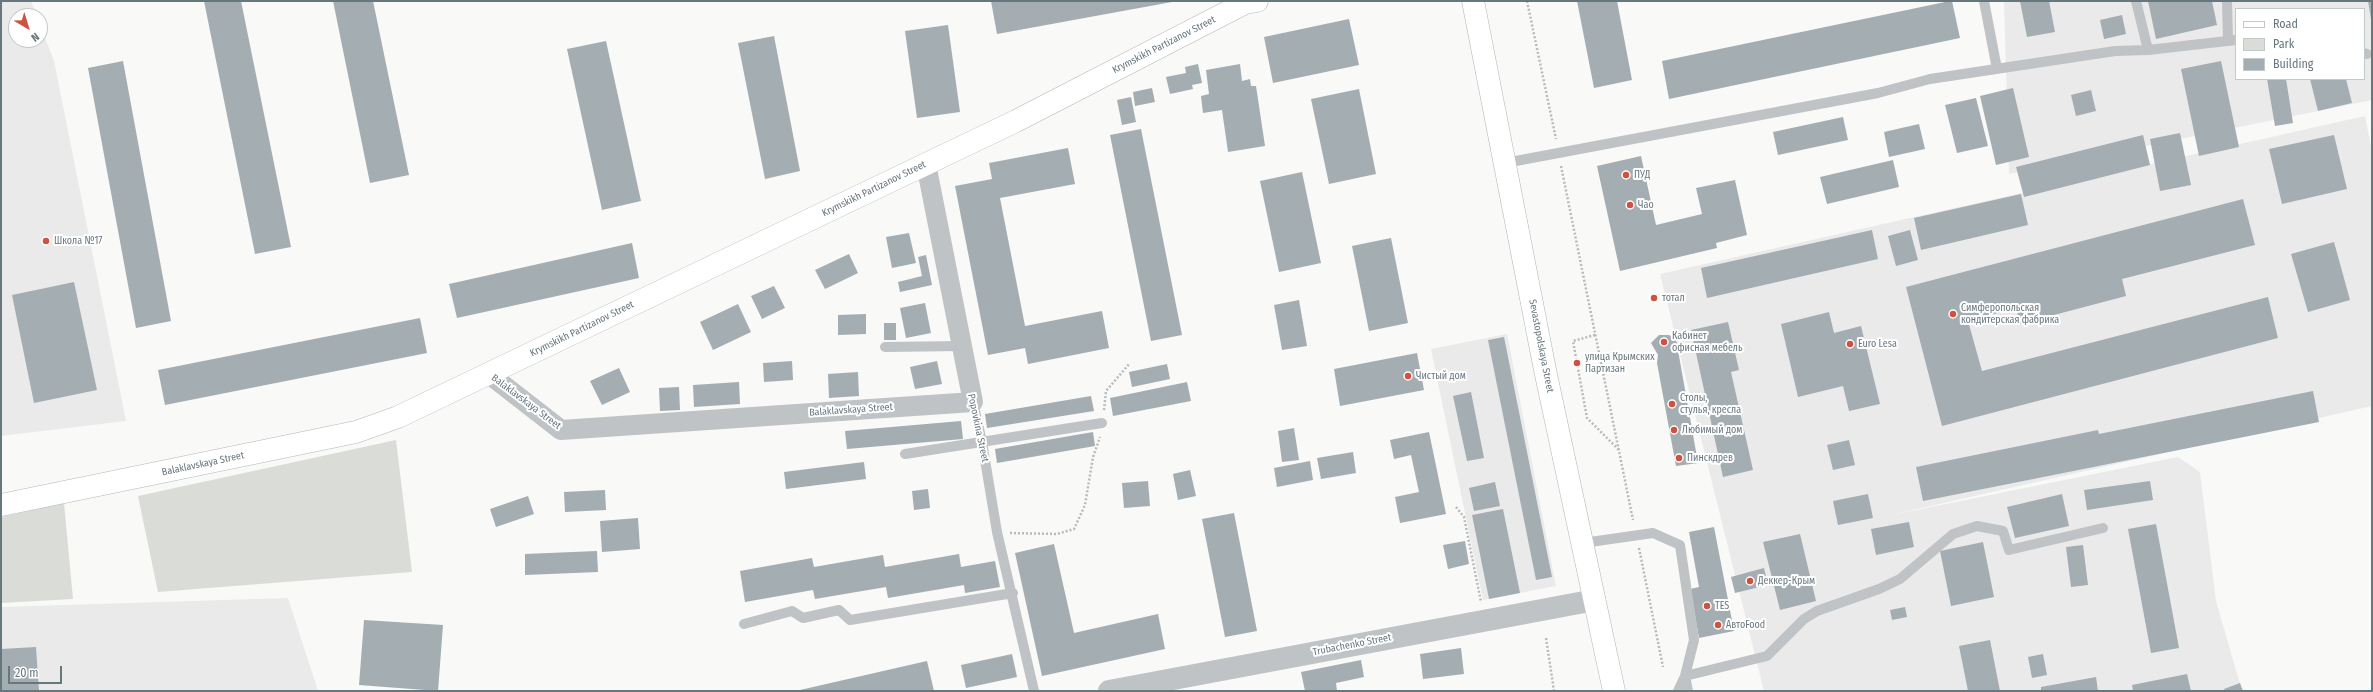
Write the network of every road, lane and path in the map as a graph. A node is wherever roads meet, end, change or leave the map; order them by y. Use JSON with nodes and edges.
{"nodes":[{"id":1,"x":1257,"y":1,"type":"edge"},
{"id":2,"x":1473,"y":1,"type":"edge"},
{"id":3,"x":1527,"y":1,"type":"edge"},
{"id":4,"x":1984,"y":1,"type":"edge"},
{"id":5,"x":2136,"y":1,"type":"edge"},
{"id":6,"x":2226,"y":1,"type":"edge"},
{"id":7,"x":2232,"y":40,"type":"edge"},
{"id":8,"x":2148,"y":50,"type":"junction"},
{"id":9,"x":1997,"y":69,"type":"junction"},
{"id":10,"x":1558,"y":152,"type":"junction"},
{"id":11,"x":1505,"y":163,"type":"junction"},
{"id":12,"x":926,"y":164,"type":"junction"},
{"id":13,"x":1596,"y":335,"type":"junction"},
{"id":14,"x":962,"y":346,"type":"junction"},
{"id":15,"x":885,"y":347,"type":"dead end"},
{"id":16,"x":1130,"y":363,"type":"dead end"},
{"id":17,"x":489,"y":374,"type":"junction"},
{"id":18,"x":973,"y":402,"type":"junction"},
{"id":19,"x":1102,"y":423,"type":"junction"},
{"id":20,"x":982,"y":442,"type":"junction"},
{"id":21,"x":1619,"y":451,"type":"junction"},
{"id":22,"x":904,"y":454,"type":"dead end"},
{"id":23,"x":1,"y":505,"type":"edge"},
{"id":24,"x":1456,"y":508,"type":"dead end"},
{"id":25,"x":1633,"y":520,"type":"dead end"},
{"id":26,"x":2103,"y":528,"type":"dead end"},
{"id":27,"x":998,"y":532,"type":"junction"},
{"id":28,"x":1583,"y":543,"type":"junction"},
{"id":29,"x":1638,"y":545,"type":"dead end"},
{"id":30,"x":1013,"y":593,"type":"junction"},
{"id":31,"x":1595,"y":600,"type":"junction"},
{"id":32,"x":1481,"y":602,"type":"dead end"},
{"id":33,"x":744,"y":624,"type":"dead end"},
{"id":34,"x":1546,"y":638,"type":"dead end"},
{"id":35,"x":1663,"y":667,"type":"dead end"},
{"id":36,"x":1685,"y":676,"type":"junction"},
{"id":37,"x":1034,"y":691,"type":"edge"},
{"id":38,"x":1109,"y":691,"type":"edge"},
{"id":39,"x":1554,"y":691,"type":"edge"},
{"id":40,"x":1614,"y":691,"type":"edge"},
{"id":41,"x":1678,"y":691,"type":"edge"},
{"id":42,"x":1688,"y":691,"type":"edge"}],
"edges":[{"from":1,"to":12,"type":"main road","name":"Krymskikh Partizanov Street"},
{"from":2,"to":11,"type":"main road","name":"Sevastopolskaya Street"},
{"from":3,"to":10,"type":"path"},
{"from":4,"to":9,"type":"lane"},
{"from":5,"to":8,"type":"lane"},
{"from":6,"to":7,"type":"lane"},
{"from":7,"to":8,"type":"lane"},
{"from":8,"to":9,"type":"lane"},
{"from":9,"to":10,"type":"lane"},
{"from":10,"to":11,"type":"lane"},
{"from":10,"to":13,"type":"path"},
{"from":11,"to":28,"type":"main road","name":"Sevastopolskaya Street"},
{"from":12,"to":14,"type":"street","name":"Popovkina Street"},
{"from":12,"to":17,"type":"main road","name":"Krymskikh Partizanov Street"},
{"from":13,"to":21,"type":"path"},
{"from":13,"to":21,"type":"path"},
{"from":14,"to":15,"type":"lane"},
{"from":14,"to":18,"type":"street","name":"Popovkina Street"},
{"from":16,"to":19,"type":"path"},
{"from":17,"to":18,"type":"street","name":"Balaklavskaya Street"},
{"from":17,"to":23,"type":"main road","name":"Balaklavskaya Street"},
{"from":18,"to":20,"type":"lane","name":"Popovkina Street"},
{"from":19,"to":20,"type":"lane"},
{"from":19,"to":27,"type":"path"},
{"from":20,"to":22,"type":"lane"},
{"from":20,"to":27,"type":"lane","name":"Popovkina Street"},
{"from":21,"to":25,"type":"path"},
{"from":24,"to":32,"type":"path"},
{"from":26,"to":36,"type":"lane"},
{"from":27,"to":30,"type":"lane","name":"Popovkina Street"},
{"from":28,"to":31,"type":"main road","name":"Sevastopolskaya Street"},
{"from":28,"to":36,"type":"lane"},
{"from":29,"to":35,"type":"path"},
{"from":30,"to":33,"type":"lane"},
{"from":30,"to":37,"type":"lane","name":"Popovkina Street"},
{"from":31,"to":38,"type":"street","name":"Trubachenko Street"},
{"from":31,"to":40,"type":"main road","name":"Sevastopolskaya Street"},
{"from":34,"to":39,"type":"path"},
{"from":36,"to":41,"type":"lane"},
{"from":36,"to":42,"type":"lane"}]}
